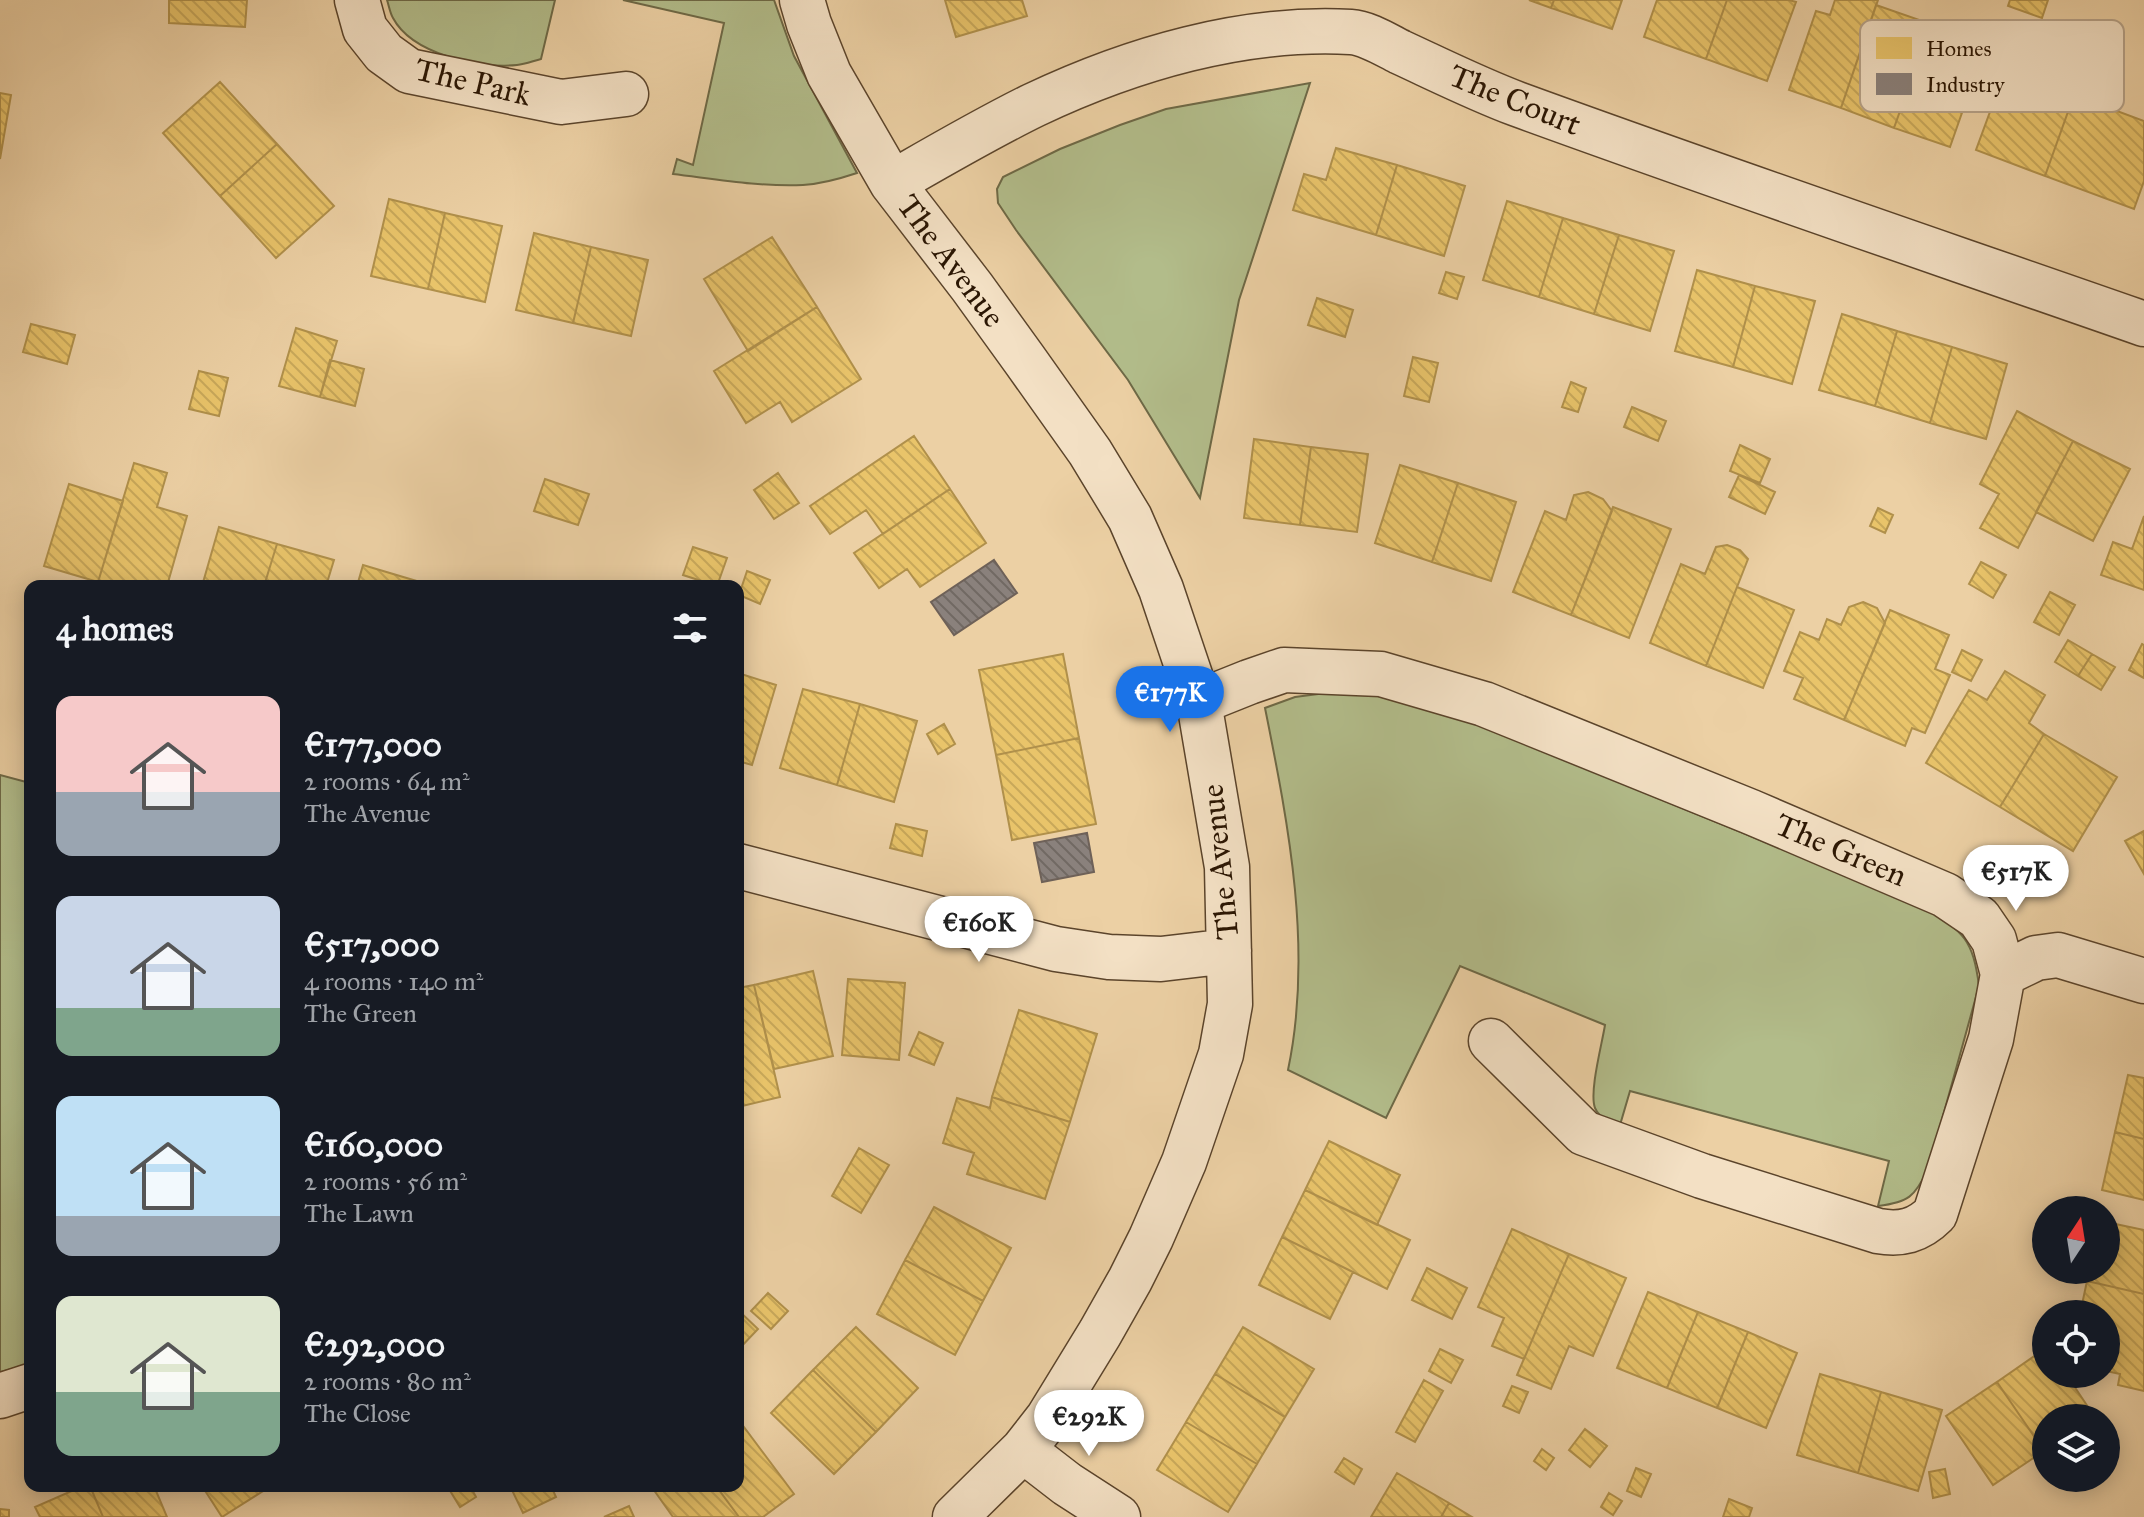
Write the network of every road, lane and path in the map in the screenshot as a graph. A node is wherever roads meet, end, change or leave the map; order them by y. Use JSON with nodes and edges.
{"nodes":[{"id":1,"x":357,"y":0,"type":"edge"},
{"id":2,"x":802,"y":0,"type":"edge"},
{"id":3,"x":1361,"y":16,"type":"edge"},
{"id":4,"x":626,"y":94,"type":"dead end"},
{"id":5,"x":892,"y":183,"type":"junction"},
{"id":6,"x":2144,"y":324,"type":"edge"},
{"id":7,"x":1199,"y":702,"type":"junction"},
{"id":8,"x":744,"y":868,"type":"edge"},
{"id":9,"x":1229,"y":951,"type":"junction"},
{"id":10,"x":2003,"y":974,"type":"junction"},
{"id":11,"x":2144,"y":981,"type":"edge"},
{"id":12,"x":1491,"y":1041,"type":"dead end"},
{"id":13,"x":24,"y":1388,"type":"edge"},
{"id":14,"x":0,"y":1396,"type":"edge"},
{"id":15,"x":1023,"y":1450,"type":"junction"},
{"id":16,"x":955,"y":1517,"type":"edge"},
{"id":17,"x":1118,"y":1517,"type":"edge"}],
"edges":[{"from":1,"to":4,"type":"street","name":"The Park"},
{"from":2,"to":5,"type":"street","name":"The Avenue"},
{"from":3,"to":5,"type":"street","name":"The Court"},
{"from":3,"to":6,"type":"street","name":"The Court"},
{"from":5,"to":7,"type":"street","name":"The Avenue"},
{"from":7,"to":9,"type":"street","name":"The Avenue"},
{"from":7,"to":10,"type":"street","name":"The Green"},
{"from":8,"to":9,"type":"street"},
{"from":9,"to":15,"type":"street","name":"The Avenue"},
{"from":10,"to":11,"type":"street"},
{"from":10,"to":12,"type":"street","name":"The Green"},
{"from":13,"to":14,"type":"street"},
{"from":15,"to":16,"type":"street","name":"The Avenue"},
{"from":15,"to":17,"type":"street"}]}
